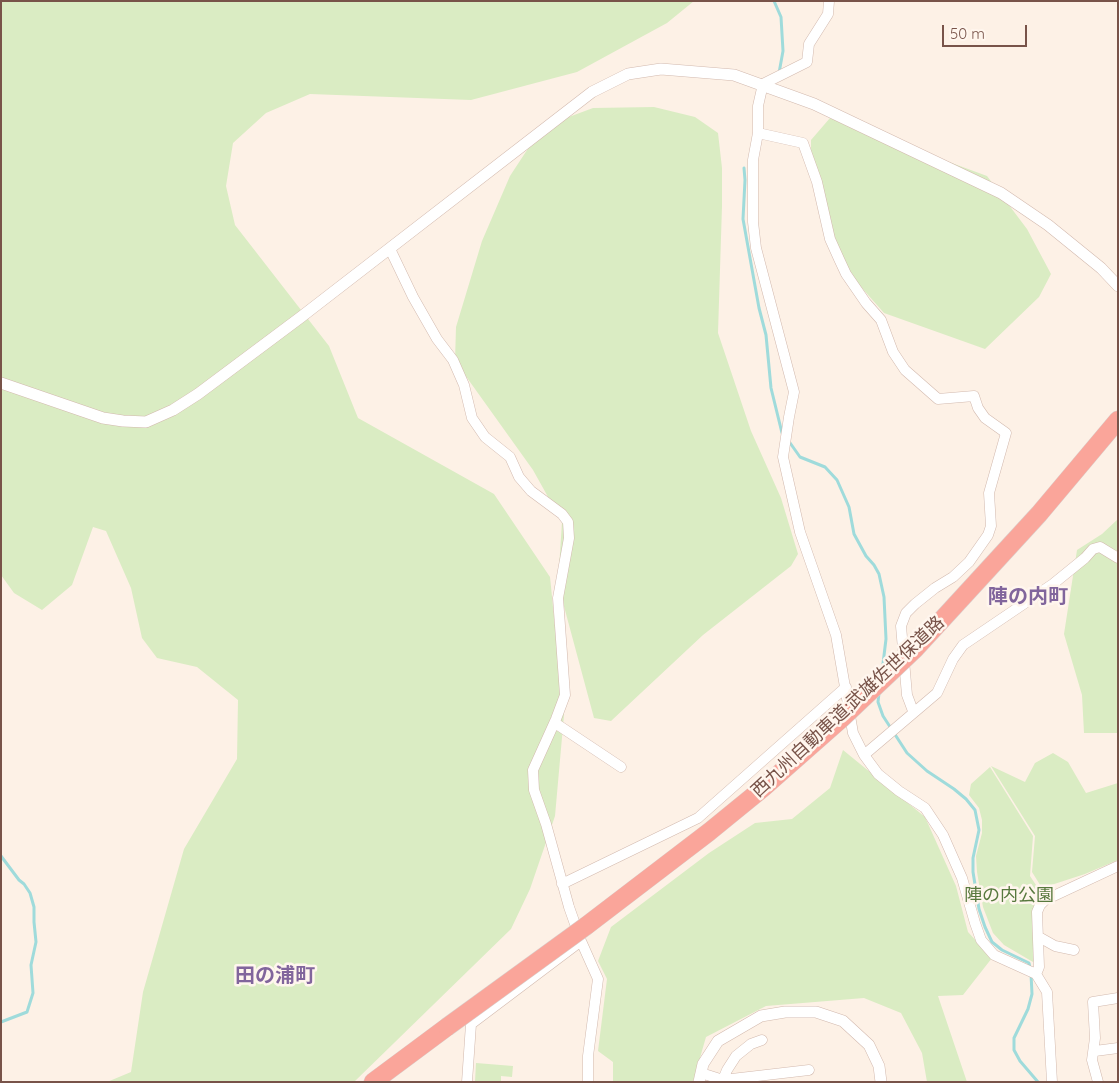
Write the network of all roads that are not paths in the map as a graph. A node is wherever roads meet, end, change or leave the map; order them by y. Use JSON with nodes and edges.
{"nodes":[{"id":1,"x":829,"y":1,"type":"edge"},
{"id":2,"x":763,"y":84,"type":"junction"},
{"id":3,"x":758,"y":134,"type":"junction"},
{"id":4,"x":390,"y":249,"type":"junction"},
{"id":5,"x":1118,"y":286,"type":"edge"},
{"id":6,"x":1,"y":383,"type":"edge"},
{"id":7,"x":1118,"y":420,"type":"edge"},
{"id":8,"x":1118,"y":558,"type":"edge"},
{"id":9,"x":846,"y":687,"type":"junction"},
{"id":10,"x":913,"y":711,"type":"junction"},
{"id":11,"x":555,"y":722,"type":"junction"},
{"id":12,"x":864,"y":755,"type":"junction"},
{"id":13,"x":621,"y":767,"type":"dead end"},
{"id":14,"x":1118,"y":866,"type":"edge"},
{"id":15,"x":562,"y":884,"type":"junction"},
{"id":16,"x":584,"y":934,"type":"junction"},
{"id":17,"x":1039,"y":937,"type":"junction"},
{"id":18,"x":1074,"y":950,"type":"dead end"},
{"id":19,"x":1032,"y":972,"type":"junction"},
{"id":20,"x":1118,"y":998,"type":"edge"},
{"id":21,"x":447,"y":1027,"type":"junction"},
{"id":22,"x":762,"y":1040,"type":"dead end"},
{"id":23,"x":1118,"y":1048,"type":"edge"},
{"id":24,"x":1095,"y":1051,"type":"junction"},
{"id":25,"x":809,"y":1070,"type":"dead end"},
{"id":26,"x":700,"y":1078,"type":"edge"},
{"id":27,"x":723,"y":1081,"type":"edge"},
{"id":28,"x":373,"y":1082,"type":"edge"},
{"id":29,"x":382,"y":1082,"type":"edge"},
{"id":30,"x":467,"y":1082,"type":"edge"},
{"id":31,"x":588,"y":1082,"type":"edge"},
{"id":32,"x":881,"y":1082,"type":"edge"},
{"id":33,"x":1052,"y":1082,"type":"edge"},
{"id":34,"x":1098,"y":1082,"type":"edge"}],
"edges":[{"from":1,"to":2,"type":"street"},
{"from":2,"to":3,"type":"street"},
{"from":2,"to":4,"type":"street"},
{"from":2,"to":5,"type":"street"},
{"from":3,"to":9,"type":"street"},
{"from":3,"to":10,"type":"street"},
{"from":4,"to":6,"type":"street"},
{"from":4,"to":11,"type":"street"},
{"from":7,"to":16,"type":"highway","name":"西九州自動車道;武雄佐世保道路","bridge":true},
{"from":8,"to":10,"type":"street"},
{"from":9,"to":12,"type":"street"},
{"from":9,"to":15,"type":"street"},
{"from":10,"to":12,"type":"street"},
{"from":11,"to":13,"type":"street"},
{"from":11,"to":15,"type":"street"},
{"from":12,"to":19,"type":"street"},
{"from":14,"to":17,"type":"street"},
{"from":15,"to":16,"type":"street"},
{"from":16,"to":21,"type":"highway","name":"西九州自動車道;武雄佐世保道路","bridge":true},
{"from":16,"to":30,"type":"street"},
{"from":16,"to":31,"type":"street"},
{"from":17,"to":18,"type":"street"},
{"from":17,"to":19,"type":"street"},
{"from":19,"to":33,"type":"street"},
{"from":20,"to":24,"type":"street"},
{"from":21,"to":28,"type":"highway","name":"西九州自動車道;武雄佐世保道路"},
{"from":21,"to":29,"type":"highway","name":"西九州自動車道;武雄佐世保道路"},
{"from":22,"to":27,"type":"street"},
{"from":23,"to":24,"type":"street"},
{"from":24,"to":34,"type":"street"},
{"from":25,"to":27,"type":"street"},
{"from":26,"to":27,"type":"street"},
{"from":26,"to":32,"type":"street"}]}
